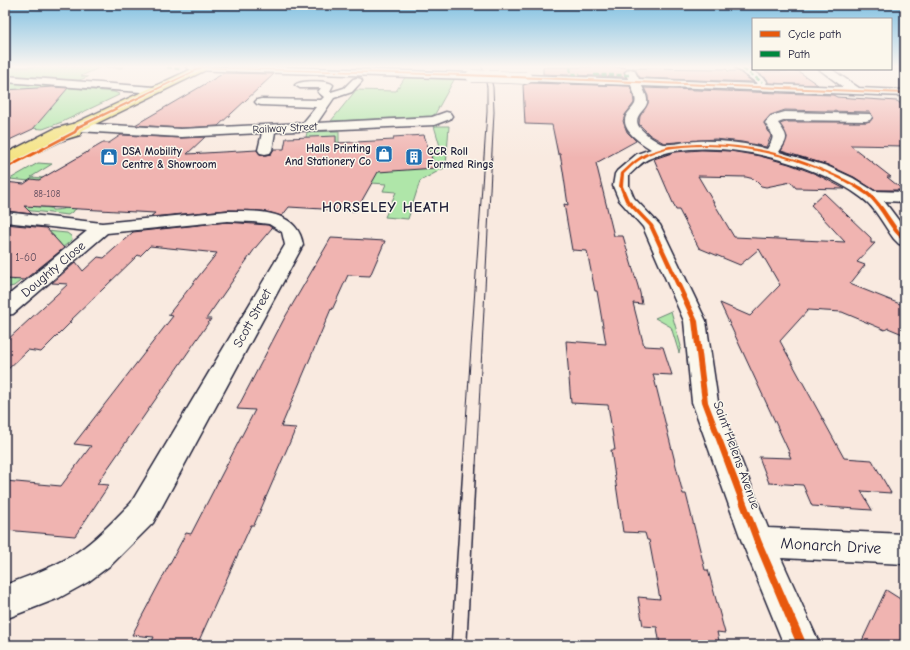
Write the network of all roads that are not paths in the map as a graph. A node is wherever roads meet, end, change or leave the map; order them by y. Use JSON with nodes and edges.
{"nodes":[{"id":1,"x":140,"y":97,"type":"edge"},
{"id":2,"x":333,"y":97,"type":"edge"},
{"id":3,"x":641,"y":97,"type":"edge"},
{"id":4,"x":327,"y":100,"type":"junction"},
{"id":5,"x":261,"y":102,"type":"dead end"},
{"id":6,"x":446,"y":116,"type":"dead end"},
{"id":7,"x":838,"y":117,"type":"junction"},
{"id":8,"x":866,"y":117,"type":"dead end"},
{"id":9,"x":217,"y":120,"type":"dead end"},
{"id":10,"x":412,"y":122,"type":"junction"},
{"id":11,"x":307,"y":127,"type":"junction"},
{"id":12,"x":850,"y":127,"type":"dead end"},
{"id":13,"x":77,"y":129,"type":"junction"},
{"id":14,"x":269,"y":129,"type":"junction"},
{"id":15,"x":163,"y":132,"type":"junction"},
{"id":16,"x":204,"y":132,"type":"junction"},
{"id":17,"x":414,"y":135,"type":"dead end"},
{"id":18,"x":154,"y":147,"type":"dead end"},
{"id":19,"x":265,"y":150,"type":"dead end"},
{"id":20,"x":663,"y":150,"type":"junction"},
{"id":21,"x":771,"y":153,"type":"junction"},
{"id":22,"x":5,"y":160,"type":"edge"},
{"id":23,"x":5,"y":164,"type":"edge"},
{"id":24,"x":5,"y":169,"type":"edge"},
{"id":25,"x":870,"y":196,"type":"junction"},
{"id":26,"x":905,"y":197,"type":"edge"},
{"id":27,"x":5,"y":217,"type":"edge"},
{"id":28,"x":102,"y":228,"type":"junction"},
{"id":29,"x":905,"y":240,"type":"edge"},
{"id":30,"x":8,"y":304,"type":"edge"},
{"id":31,"x":758,"y":542,"type":"junction"},
{"id":32,"x":905,"y":549,"type":"edge"},
{"id":33,"x":5,"y":602,"type":"edge"},
{"id":34,"x":802,"y":645,"type":"edge"}],
"edges":[{"from":1,"to":13,"type":"main road"},
{"from":2,"to":4,"type":"street"},
{"from":3,"to":20,"type":"street"},
{"from":4,"to":5,"type":"street"},
{"from":4,"to":11,"type":"street"},
{"from":6,"to":10,"type":"street","name":"Railway Street"},
{"from":7,"to":8,"type":"street"},
{"from":7,"to":12,"type":"street"},
{"from":7,"to":21,"type":"street"},
{"from":9,"to":16,"type":"street"},
{"from":10,"to":11,"type":"street","name":"Railway Street"},
{"from":10,"to":17,"type":"street"},
{"from":11,"to":14,"type":"street","name":"Railway Street"},
{"from":13,"to":15,"type":"street","name":"Railway Street"},
{"from":13,"to":22,"type":"main road"},
{"from":13,"to":23,"type":"main road"},
{"from":13,"to":24,"type":"main road"},
{"from":14,"to":16,"type":"street","name":"Railway Street"},
{"from":14,"to":19,"type":"street"},
{"from":15,"to":16,"type":"street","name":"Railway Street"},
{"from":15,"to":18,"type":"street"},
{"from":20,"to":21,"type":"street","name":"Saint Helens Avenue"},
{"from":20,"to":31,"type":"street","name":"Saint Helens Avenue"},
{"from":21,"to":25,"type":"street","name":"Saint Helens Avenue"},
{"from":25,"to":26,"type":"street"},
{"from":25,"to":29,"type":"street","name":"Saint Helens Avenue"},
{"from":27,"to":28,"type":"street","name":"Scott Street"},
{"from":28,"to":30,"type":"street","name":"Doughty Close"},
{"from":28,"to":33,"type":"street","name":"Scott Street"},
{"from":31,"to":32,"type":"street","name":"Monarch Drive"},
{"from":31,"to":34,"type":"street","name":"Saint Helens Avenue"}]}
